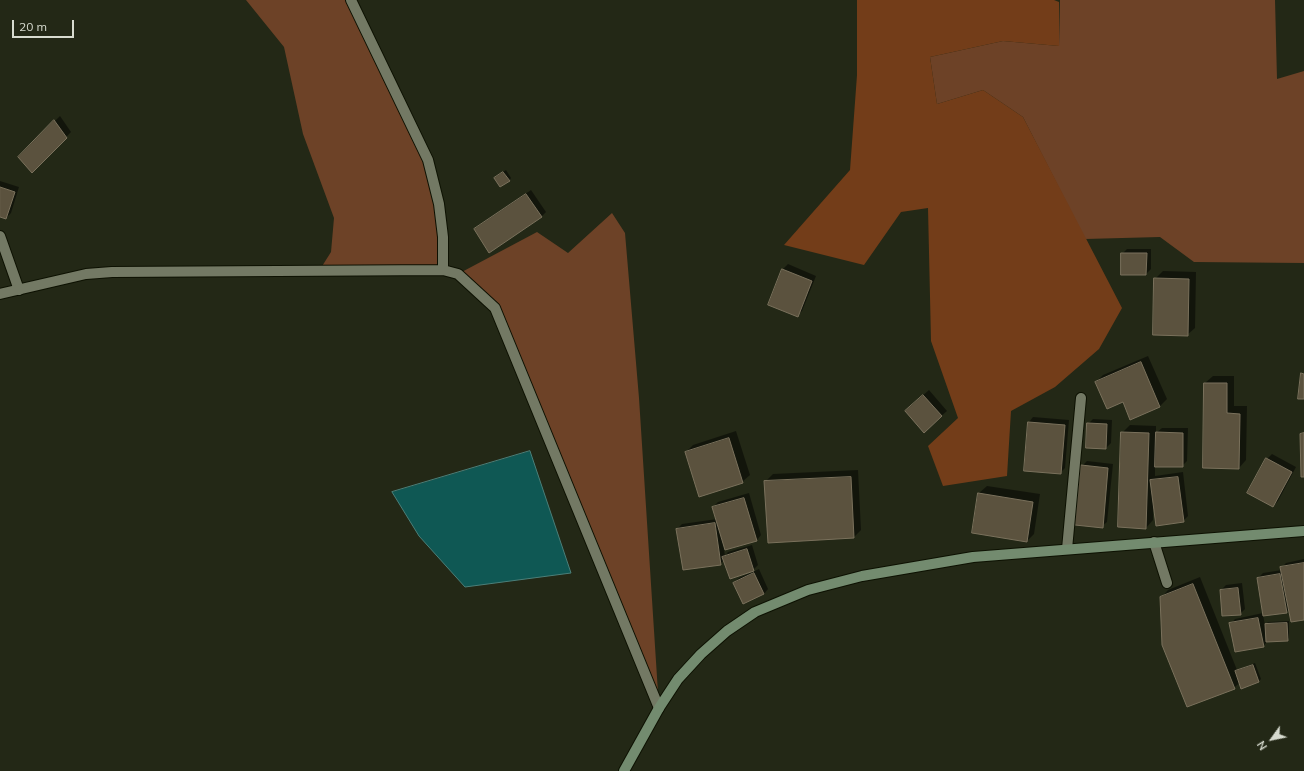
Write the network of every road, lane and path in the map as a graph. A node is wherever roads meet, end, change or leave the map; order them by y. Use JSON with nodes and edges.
{"nodes":[{"id":1,"x":351,"y":0,"type":"edge"},
{"id":2,"x":0,"y":236,"type":"edge"},
{"id":3,"x":443,"y":270,"type":"junction"},
{"id":4,"x":18,"y":290,"type":"junction"},
{"id":5,"x":0,"y":294,"type":"edge"},
{"id":6,"x":1082,"y":398,"type":"dead end"},
{"id":7,"x":1304,"y":531,"type":"edge"},
{"id":8,"x":1154,"y":542,"type":"junction"},
{"id":9,"x":1067,"y":549,"type":"junction"},
{"id":10,"x":1167,"y":583,"type":"dead end"},
{"id":11,"x":659,"y":708,"type":"junction"},
{"id":12,"x":624,"y":771,"type":"edge"}],
"edges":[{"from":1,"to":3,"type":"street"},
{"from":2,"to":4,"type":"street"},
{"from":3,"to":4,"type":"street"},
{"from":3,"to":11,"type":"street"},
{"from":4,"to":5,"type":"street"},
{"from":6,"to":9,"type":"street"},
{"from":7,"to":8,"type":"street"},
{"from":8,"to":9,"type":"street"},
{"from":8,"to":10,"type":"street"},
{"from":9,"to":11,"type":"street"},
{"from":11,"to":12,"type":"street"}]}
